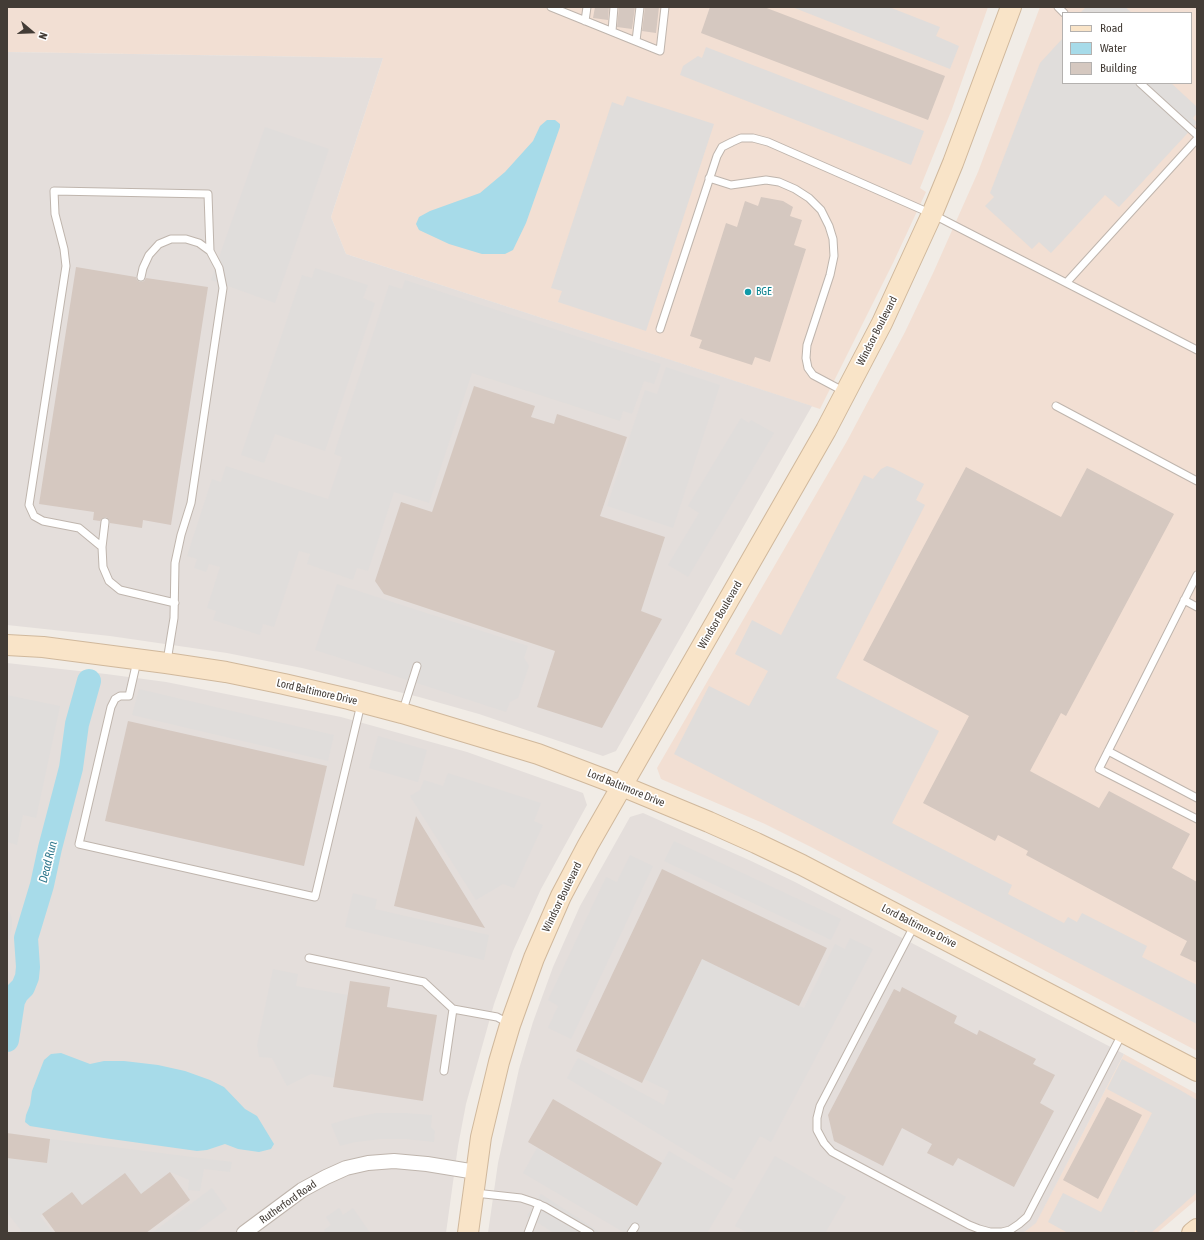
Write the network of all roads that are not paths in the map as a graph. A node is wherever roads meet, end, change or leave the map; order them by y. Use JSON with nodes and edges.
{"nodes":[{"id":1,"x":551,"y":7,"type":"edge"},
{"id":2,"x":587,"y":7,"type":"edge"},
{"id":3,"x":614,"y":7,"type":"edge"},
{"id":4,"x":640,"y":7,"type":"edge"},
{"id":5,"x":665,"y":7,"type":"edge"},
{"id":6,"x":1011,"y":7,"type":"edge"},
{"id":7,"x":561,"y":9,"type":"edge"},
{"id":8,"x":585,"y":21,"type":"junction"},
{"id":9,"x":612,"y":31,"type":"junction"},
{"id":10,"x":636,"y":41,"type":"junction"},
{"id":11,"x":1141,"y":84,"type":"edge"},
{"id":12,"x":1197,"y":135,"type":"edge"},
{"id":13,"x":1197,"y":139,"type":"edge"},
{"id":14,"x":709,"y":178,"type":"junction"},
{"id":15,"x":932,"y":214,"type":"junction"},
{"id":16,"x":210,"y":251,"type":"junction"},
{"id":17,"x":141,"y":277,"type":"dead end"},
{"id":18,"x":1067,"y":282,"type":"junction"},
{"id":19,"x":660,"y":329,"type":"dead end"},
{"id":20,"x":1197,"y":350,"type":"edge"},
{"id":21,"x":846,"y":392,"type":"junction"},
{"id":22,"x":1056,"y":406,"type":"dead end"},
{"id":23,"x":1197,"y":481,"type":"edge"},
{"id":24,"x":105,"y":522,"type":"dead end"},
{"id":25,"x":102,"y":547,"type":"junction"},
{"id":26,"x":1197,"y":576,"type":"edge"},
{"id":27,"x":1184,"y":600,"type":"junction"},
{"id":28,"x":176,"y":603,"type":"junction"},
{"id":29,"x":1197,"y":607,"type":"edge"},
{"id":30,"x":7,"y":644,"type":"edge"},
{"id":31,"x":137,"y":659,"type":"junction"},
{"id":32,"x":166,"y":663,"type":"junction"},
{"id":33,"x":417,"y":666,"type":"dead end"},
{"id":34,"x":362,"y":702,"type":"junction"},
{"id":35,"x":402,"y":713,"type":"junction"},
{"id":36,"x":1108,"y":751,"type":"junction"},
{"id":37,"x":622,"y":786,"type":"junction"},
{"id":38,"x":1197,"y":798,"type":"edge"},
{"id":39,"x":1197,"y":819,"type":"edge"},
{"id":40,"x":915,"y":924,"type":"junction"},
{"id":41,"x":309,"y":958,"type":"dead end"},
{"id":42,"x":453,"y":1009,"type":"junction"},
{"id":43,"x":510,"y":1024,"type":"junction"},
{"id":44,"x":1123,"y":1032,"type":"junction"},
{"id":45,"x":444,"y":1071,"type":"dead end"},
{"id":46,"x":1197,"y":1071,"type":"edge"},
{"id":47,"x":476,"y":1172,"type":"junction"},
{"id":48,"x":473,"y":1193,"type":"junction"},
{"id":49,"x":539,"y":1204,"type":"junction"},
{"id":50,"x":1197,"y":1229,"type":"edge"},
{"id":51,"x":244,"y":1233,"type":"edge"},
{"id":52,"x":468,"y":1233,"type":"edge"},
{"id":53,"x":528,"y":1233,"type":"edge"},
{"id":54,"x":590,"y":1233,"type":"edge"},
{"id":55,"x":1192,"y":1233,"type":"edge"}],
"edges":[{"from":1,"to":7,"type":"lane"},
{"from":2,"to":8,"type":"lane"},
{"from":3,"to":9,"type":"lane"},
{"from":4,"to":10,"type":"lane"},
{"from":5,"to":10,"type":"lane"},
{"from":6,"to":15,"type":"main road","name":"Windsor Boulevard"},
{"from":7,"to":8,"type":"lane"},
{"from":8,"to":9,"type":"lane"},
{"from":9,"to":10,"type":"lane"},
{"from":11,"to":12,"type":"lane"},
{"from":13,"to":18,"type":"lane"},
{"from":14,"to":15,"type":"lane"},
{"from":14,"to":19,"type":"lane"},
{"from":14,"to":21,"type":"lane"},
{"from":15,"to":18,"type":"lane"},
{"from":15,"to":21,"type":"main road","name":"Windsor Boulevard"},
{"from":16,"to":17,"type":"lane"},
{"from":16,"to":25,"type":"lane"},
{"from":16,"to":28,"type":"lane"},
{"from":18,"to":20,"type":"lane"},
{"from":21,"to":37,"type":"main road","name":"Windsor Boulevard"},
{"from":22,"to":23,"type":"lane"},
{"from":24,"to":25,"type":"lane"},
{"from":25,"to":28,"type":"lane"},
{"from":26,"to":27,"type":"lane"},
{"from":27,"to":29,"type":"lane"},
{"from":27,"to":36,"type":"lane"},
{"from":28,"to":32,"type":"lane"},
{"from":30,"to":31,"type":"main road","name":"Lord Baltimore Drive"},
{"from":31,"to":32,"type":"main road","name":"Lord Baltimore Drive"},
{"from":31,"to":34,"type":"lane"},
{"from":32,"to":34,"type":"main road","name":"Lord Baltimore Drive"},
{"from":33,"to":35,"type":"lane"},
{"from":34,"to":35,"type":"main road","name":"Lord Baltimore Drive"},
{"from":35,"to":37,"type":"main road","name":"Lord Baltimore Drive"},
{"from":36,"to":38,"type":"lane"},
{"from":36,"to":39,"type":"lane"},
{"from":37,"to":40,"type":"main road","name":"Lord Baltimore Drive"},
{"from":37,"to":43,"type":"main road","name":"Windsor Boulevard"},
{"from":40,"to":44,"type":"main road","name":"Lord Baltimore Drive"},
{"from":40,"to":44,"type":"lane"},
{"from":41,"to":42,"type":"lane"},
{"from":42,"to":43,"type":"lane"},
{"from":42,"to":45,"type":"lane"},
{"from":43,"to":47,"type":"main road","name":"Windsor Boulevard"},
{"from":44,"to":46,"type":"main road","name":"Lord Baltimore Drive"},
{"from":47,"to":48,"type":"main road","name":"Windsor Boulevard"},
{"from":47,"to":51,"type":"street","name":"Rutherford Road"},
{"from":48,"to":49,"type":"lane"},
{"from":48,"to":52,"type":"main road","name":"Windsor Boulevard"},
{"from":49,"to":53,"type":"lane"},
{"from":49,"to":54,"type":"lane"},
{"from":50,"to":55,"type":"main road"}]}
